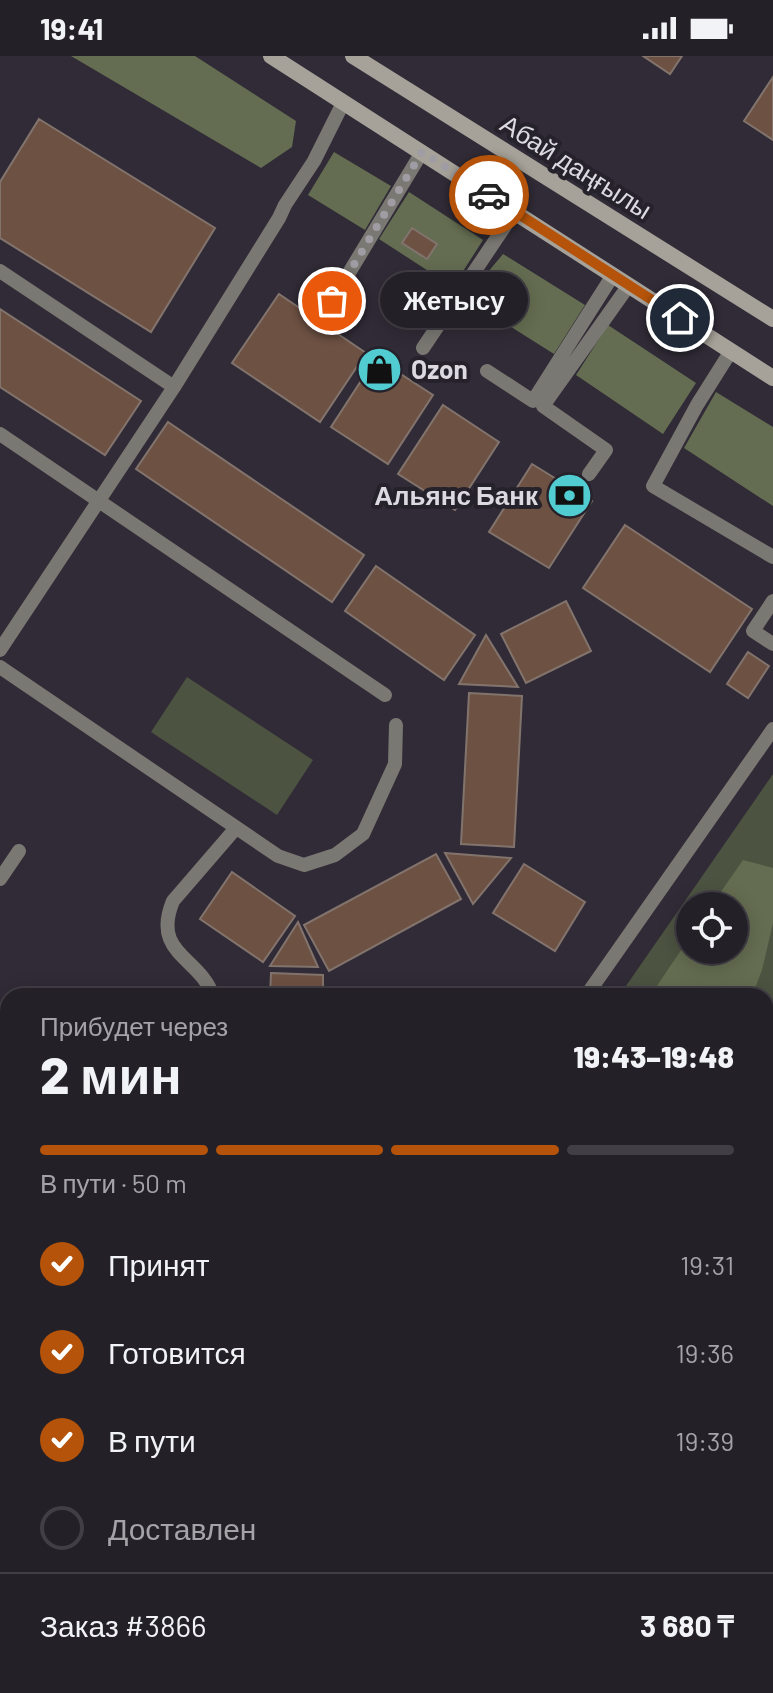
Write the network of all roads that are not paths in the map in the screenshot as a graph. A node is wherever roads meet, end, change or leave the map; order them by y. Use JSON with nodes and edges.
{"nodes":[{"id":1,"x":271,"y":56,"type":"edge"},
{"id":2,"x":353,"y":56,"type":"edge"},
{"id":3,"x":343,"y":103,"type":"junction"},
{"id":4,"x":422,"y":152,"type":"junction"},
{"id":5,"x":515,"y":211,"type":"junction"},
{"id":6,"x":0,"y":271,"type":"edge"},
{"id":7,"x":613,"y":275,"type":"junction"},
{"id":8,"x":629,"y":285,"type":"junction"},
{"id":9,"x":332,"y":301,"type":"dead end"},
{"id":10,"x":773,"y":319,"type":"edge"},
{"id":11,"x":423,"y":348,"type":"dead end"},
{"id":12,"x":731,"y":351,"type":"junction"},
{"id":13,"x":487,"y":371,"type":"dead end"},
{"id":14,"x":773,"y":378,"type":"edge"},
{"id":15,"x":174,"y":387,"type":"junction"},
{"id":16,"x":0,"y":434,"type":"edge"},
{"id":17,"x":589,"y":474,"type":"dead end"},
{"id":18,"x":99,"y":500,"type":"junction"},
{"id":19,"x":773,"y":557,"type":"edge"},
{"id":20,"x":773,"y":601,"type":"edge"},
{"id":21,"x":773,"y":644,"type":"edge"},
{"id":22,"x":0,"y":650,"type":"edge"},
{"id":23,"x":0,"y":667,"type":"edge"},
{"id":24,"x":385,"y":695,"type":"dead end"},
{"id":25,"x":396,"y":725,"type":"dead end"},
{"id":26,"x":773,"y":729,"type":"edge"},
{"id":27,"x":236,"y":828,"type":"junction"},
{"id":28,"x":19,"y":851,"type":"dead end"},
{"id":29,"x":0,"y":879,"type":"edge"},
{"id":30,"x":210,"y":988,"type":"edge"},
{"id":31,"x":592,"y":988,"type":"edge"}],
"edges":[{"from":1,"to":3,"type":"main road"},
{"from":2,"to":10,"type":"main road","name":"Абай даңғылы"},
{"from":3,"to":4,"type":"main road"},
{"from":3,"to":15,"type":"lane"},
{"from":4,"to":5,"type":"main road"},
{"from":4,"to":9,"type":"lane"},
{"from":5,"to":7,"type":"main road"},
{"from":5,"to":11,"type":"lane"},
{"from":6,"to":15,"type":"lane"},
{"from":7,"to":8,"type":"main road"},
{"from":7,"to":13,"type":"lane"},
{"from":8,"to":12,"type":"main road"},
{"from":8,"to":17,"type":"lane"},
{"from":12,"to":14,"type":"main road"},
{"from":12,"to":19,"type":"lane"},
{"from":15,"to":18,"type":"lane"},
{"from":16,"to":18,"type":"lane"},
{"from":18,"to":22,"type":"lane"},
{"from":18,"to":24,"type":"lane"},
{"from":20,"to":21,"type":"lane"},
{"from":23,"to":27,"type":"lane"},
{"from":25,"to":27,"type":"lane"},
{"from":26,"to":31,"type":"lane"},
{"from":27,"to":30,"type":"lane"},
{"from":28,"to":29,"type":"lane"}]}
